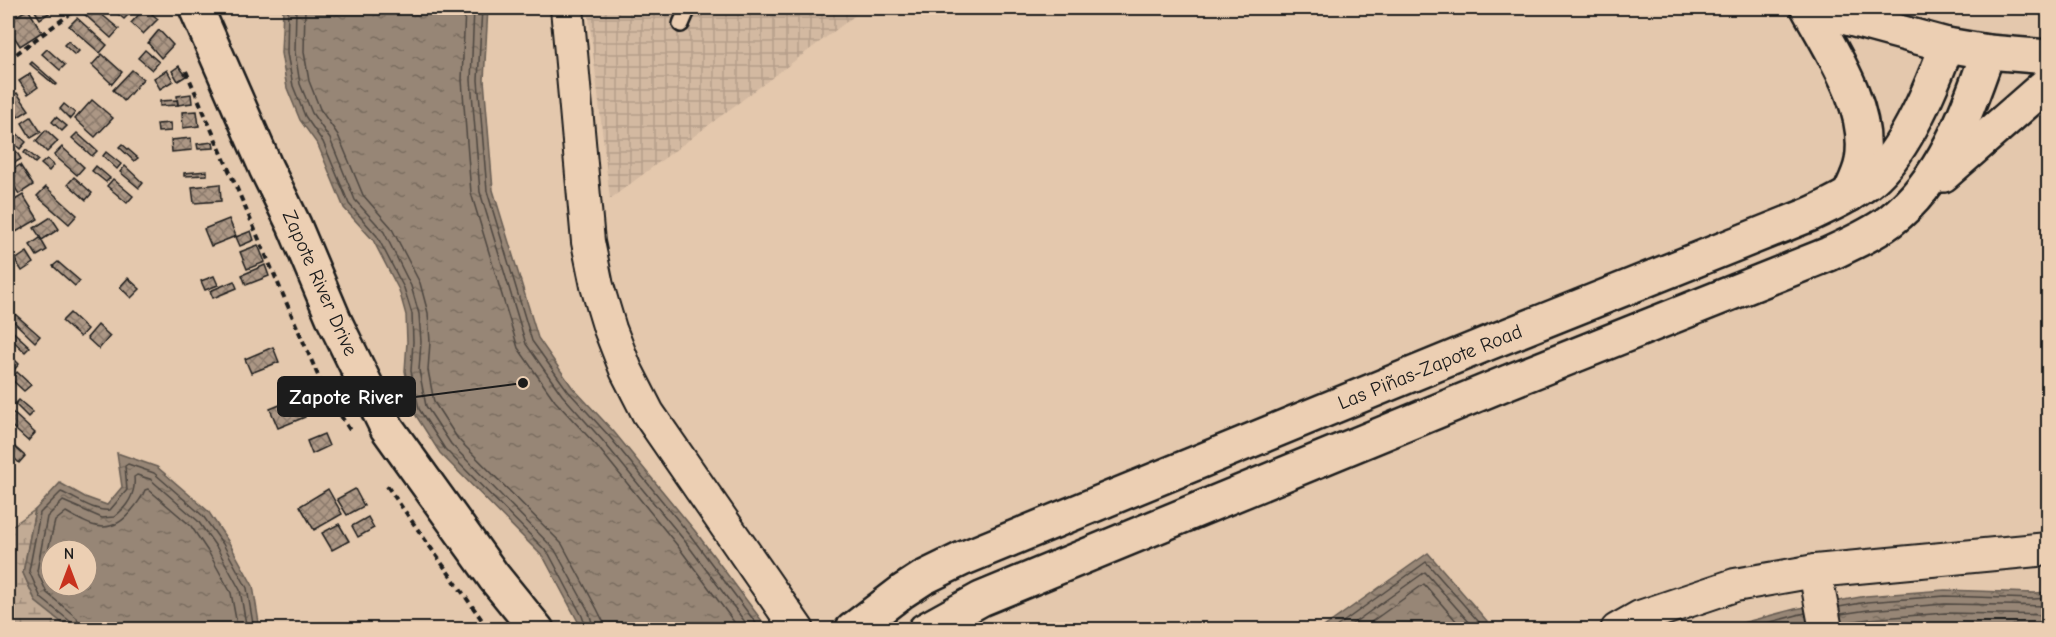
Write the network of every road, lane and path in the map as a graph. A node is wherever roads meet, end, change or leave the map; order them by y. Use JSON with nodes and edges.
{"nodes":[{"id":1,"x":78,"y":8,"type":"edge"},
{"id":2,"x":196,"y":8,"type":"edge"},
{"id":3,"x":567,"y":8,"type":"edge"},
{"id":4,"x":688,"y":8,"type":"edge"},
{"id":5,"x":1809,"y":8,"type":"edge"},
{"id":6,"x":681,"y":24,"type":"dead end"},
{"id":7,"x":1947,"y":45,"type":"junction"},
{"id":8,"x":1988,"y":52,"type":"junction"},
{"id":9,"x":2049,"y":57,"type":"edge"},
{"id":10,"x":8,"y":60,"type":"edge"},
{"id":11,"x":2049,"y":83,"type":"edge"},
{"id":12,"x":1849,"y":195,"type":"junction"},
{"id":13,"x":1916,"y":197,"type":"junction"},
{"id":14,"x":2049,"y":549,"type":"edge"},
{"id":15,"x":1816,"y":580,"type":"junction"},
{"id":16,"x":537,"y":630,"type":"edge"},
{"id":17,"x":798,"y":630,"type":"edge"},
{"id":18,"x":852,"y":630,"type":"edge"},
{"id":19,"x":925,"y":630,"type":"edge"},
{"id":20,"x":1617,"y":630,"type":"edge"},
{"id":21,"x":1826,"y":630,"type":"edge"}],
"edges":[{"from":1,"to":10,"type":"path"},
{"from":2,"to":16,"type":"main road","name":"Zapote River Drive"},
{"from":3,"to":17,"type":"street"},
{"from":4,"to":6,"type":"lane"},
{"from":5,"to":7,"type":"main road"},
{"from":5,"to":12,"type":"main road"},
{"from":7,"to":8,"type":"main road"},
{"from":7,"to":12,"type":"main road","name":"Las Piñas-Zapote Road"},
{"from":8,"to":9,"type":"main road"},
{"from":8,"to":13,"type":"main road"},
{"from":11,"to":13,"type":"main road"},
{"from":12,"to":18,"type":"main road","name":"Las Piñas-Zapote Road"},
{"from":13,"to":19,"type":"main road"},
{"from":14,"to":15,"type":"street"},
{"from":15,"to":20,"type":"street"},
{"from":15,"to":21,"type":"street"}]}
